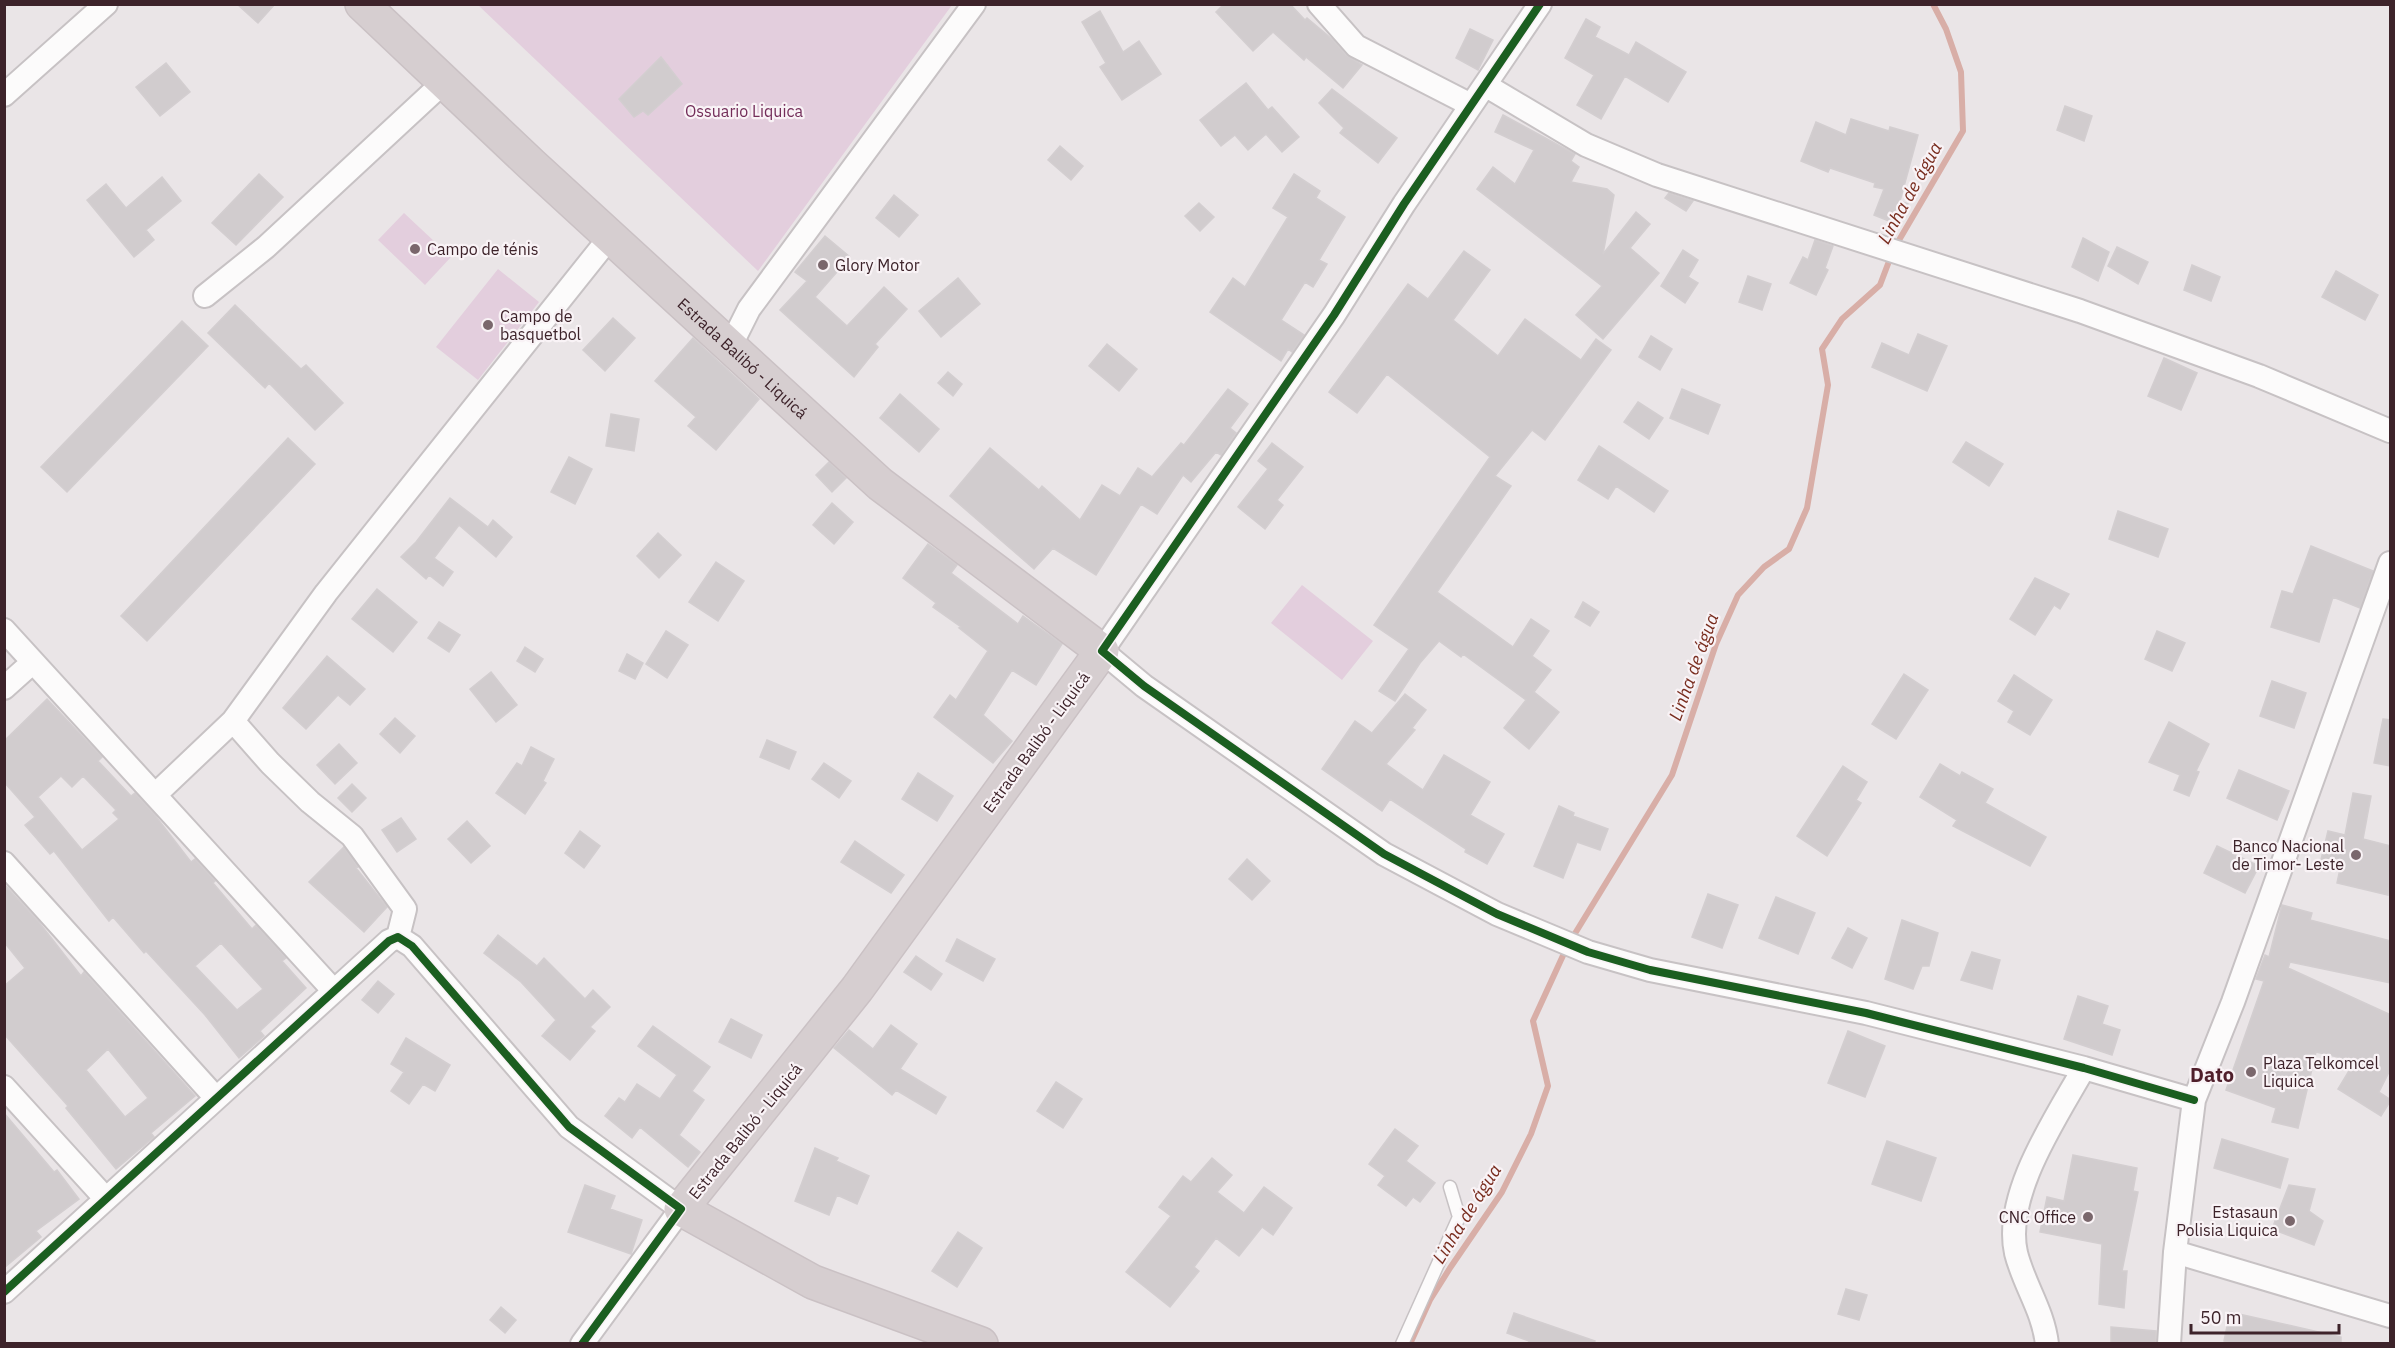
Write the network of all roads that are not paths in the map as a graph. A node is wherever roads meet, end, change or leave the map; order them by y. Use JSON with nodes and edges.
{"nodes":[{"id":1,"x":106,"y":4,"type":"edge"},
{"id":2,"x":362,"y":4,"type":"edge"},
{"id":3,"x":974,"y":4,"type":"edge"},
{"id":4,"x":1318,"y":4,"type":"edge"},
{"id":5,"x":1540,"y":4,"type":"edge"},
{"id":6,"x":444,"y":82,"type":"junction"},
{"id":7,"x":1485,"y":85,"type":"junction"},
{"id":8,"x":4,"y":95,"type":"edge"},
{"id":9,"x":1471,"y":105,"type":"junction"},
{"id":10,"x":610,"y":237,"type":"junction"},
{"id":11,"x":205,"y":297,"type":"dead end"},
{"id":12,"x":730,"y":347,"type":"junction"},
{"id":13,"x":2391,"y":431,"type":"edge"},
{"id":14,"x":2391,"y":563,"type":"edge"},
{"id":15,"x":4,"y":630,"type":"edge"},
{"id":16,"x":1102,"y":651,"type":"junction"},
{"id":17,"x":33,"y":662,"type":"junction"},
{"id":18,"x":4,"y":688,"type":"edge"},
{"id":19,"x":233,"y":721,"type":"junction"},
{"id":20,"x":155,"y":795,"type":"junction"},
{"id":21,"x":4,"y":862,"type":"edge"},
{"id":22,"x":398,"y":937,"type":"junction"},
{"id":23,"x":334,"y":991,"type":"junction"},
{"id":24,"x":2084,"y":1068,"type":"junction"},
{"id":25,"x":4,"y":1087,"type":"edge"},
{"id":26,"x":216,"y":1098,"type":"junction"},
{"id":27,"x":2194,"y":1100,"type":"junction"},
{"id":28,"x":1450,"y":1187,"type":"dead end"},
{"id":29,"x":106,"y":1199,"type":"junction"},
{"id":30,"x":681,"y":1209,"type":"junction"},
{"id":31,"x":2175,"y":1252,"type":"junction"},
{"id":32,"x":4,"y":1292,"type":"edge"},
{"id":33,"x":2391,"y":1316,"type":"edge"},
{"id":34,"x":582,"y":1344,"type":"edge"},
{"id":35,"x":981,"y":1344,"type":"edge"},
{"id":36,"x":1402,"y":1344,"type":"edge"},
{"id":37,"x":2047,"y":1344,"type":"edge"},
{"id":38,"x":2169,"y":1344,"type":"edge"}],
"edges":[{"from":1,"to":8,"type":"street"},
{"from":2,"to":6,"type":"main road","name":"Estrada Balibó - Liquicá"},
{"from":3,"to":12,"type":"street"},
{"from":4,"to":9,"type":"street"},
{"from":5,"to":7,"type":"street"},
{"from":6,"to":10,"type":"main road","name":"Estrada Balibó - Liquicá"},
{"from":6,"to":11,"type":"street"},
{"from":7,"to":9,"type":"street"},
{"from":7,"to":13,"type":"street"},
{"from":9,"to":16,"type":"street"},
{"from":10,"to":12,"type":"main road","name":"Estrada Balibó - Liquicá"},
{"from":10,"to":19,"type":"street"},
{"from":12,"to":16,"type":"main road","name":"Estrada Balibó - Liquicá"},
{"from":14,"to":27,"type":"street"},
{"from":15,"to":17,"type":"street"},
{"from":16,"to":24,"type":"street"},
{"from":16,"to":30,"type":"main road","name":"Estrada Balibó - Liquicá"},
{"from":17,"to":18,"type":"street"},
{"from":17,"to":20,"type":"street"},
{"from":19,"to":20,"type":"street"},
{"from":19,"to":22,"type":"street"},
{"from":20,"to":23,"type":"street"},
{"from":21,"to":26,"type":"street"},
{"from":22,"to":23,"type":"street"},
{"from":22,"to":30,"type":"street"},
{"from":23,"to":26,"type":"street"},
{"from":24,"to":27,"type":"street"},
{"from":24,"to":37,"type":"street"},
{"from":25,"to":29,"type":"street"},
{"from":26,"to":29,"type":"street"},
{"from":27,"to":31,"type":"street"},
{"from":28,"to":36,"type":"lane"},
{"from":29,"to":32,"type":"street"},
{"from":30,"to":34,"type":"street"},
{"from":30,"to":35,"type":"main road","name":"Estrada Balibó - Liquicá"},
{"from":31,"to":33,"type":"street"},
{"from":31,"to":38,"type":"street"}]}
